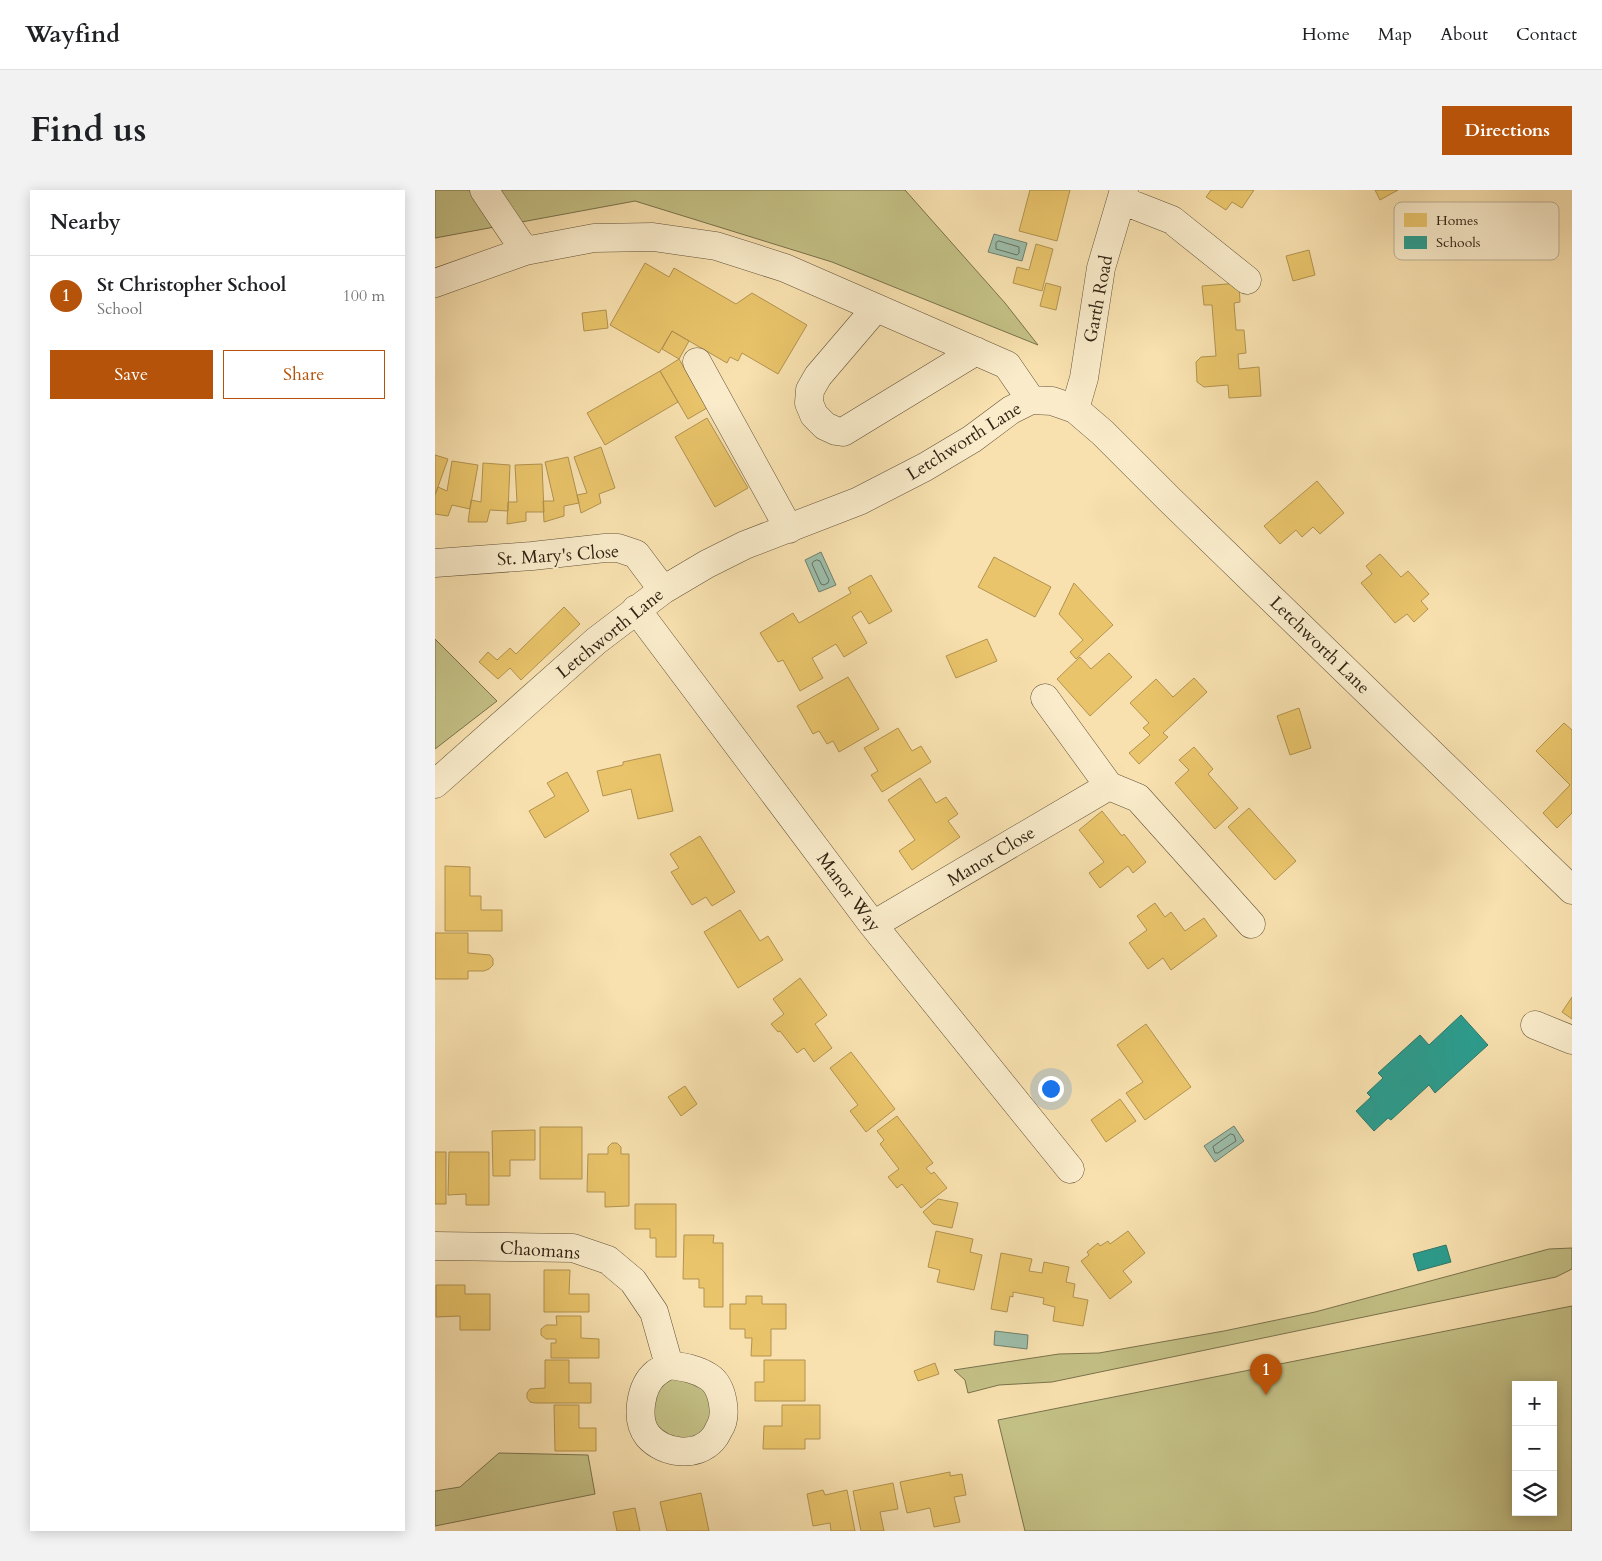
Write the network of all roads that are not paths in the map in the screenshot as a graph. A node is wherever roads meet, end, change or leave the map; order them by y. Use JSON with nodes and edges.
{"nodes":[{"id":1,"x":484,"y":190,"type":"edge"},
{"id":2,"x":1123,"y":195,"type":"edge"},
{"id":3,"x":525,"y":250,"type":"junction"},
{"id":4,"x":1247,"y":280,"type":"dead end"},
{"id":5,"x":435,"y":284,"type":"edge"},
{"id":6,"x":876,"y":308,"type":"junction"},
{"id":7,"x":976,"y":351,"type":"junction"},
{"id":8,"x":697,"y":362,"type":"dead end"},
{"id":9,"x":1031,"y":400,"type":"junction"},
{"id":10,"x":1075,"y":409,"type":"junction"},
{"id":11,"x":789,"y":529,"type":"junction"},
{"id":12,"x":435,"y":563,"type":"edge"},
{"id":13,"x":663,"y":590,"type":"junction"},
{"id":14,"x":636,"y":609,"type":"junction"},
{"id":15,"x":1045,"y":698,"type":"dead end"},
{"id":16,"x":435,"y":784,"type":"edge"},
{"id":17,"x":1109,"y":786,"type":"junction"},
{"id":18,"x":1572,"y":890,"type":"edge"},
{"id":19,"x":1251,"y":924,"type":"dead end"},
{"id":20,"x":873,"y":925,"type":"junction"},
{"id":21,"x":1535,"y":1024,"type":"dead end"},
{"id":22,"x":1572,"y":1040,"type":"edge"},
{"id":23,"x":1069,"y":1168,"type":"dead end"},
{"id":24,"x":435,"y":1246,"type":"edge"},
{"id":25,"x":669,"y":1365,"type":"dead end"}],
"edges":[{"from":1,"to":3,"type":"street"},
{"from":2,"to":4,"type":"street"},
{"from":2,"to":10,"type":"street","name":"Garth Road"},
{"from":3,"to":5,"type":"street"},
{"from":3,"to":6,"type":"street"},
{"from":6,"to":7,"type":"street"},
{"from":6,"to":7,"type":"street"},
{"from":7,"to":9,"type":"street"},
{"from":8,"to":11,"type":"street"},
{"from":9,"to":10,"type":"street","name":"Letchworth Lane"},
{"from":9,"to":11,"type":"street","name":"Letchworth Lane"},
{"from":10,"to":18,"type":"street","name":"Letchworth Lane"},
{"from":11,"to":13,"type":"street","name":"Letchworth Lane"},
{"from":12,"to":13,"type":"street","name":"St. Mary's Close"},
{"from":13,"to":14,"type":"street","name":"Letchworth Lane"},
{"from":14,"to":16,"type":"street","name":"Letchworth Lane"},
{"from":14,"to":20,"type":"street","name":"Manor Way"},
{"from":15,"to":17,"type":"street"},
{"from":17,"to":19,"type":"street"},
{"from":17,"to":20,"type":"street","name":"Manor Close"},
{"from":20,"to":23,"type":"street","name":"Manor Way"},
{"from":21,"to":22,"type":"street"},
{"from":24,"to":25,"type":"street","name":"Chaomans"}]}
